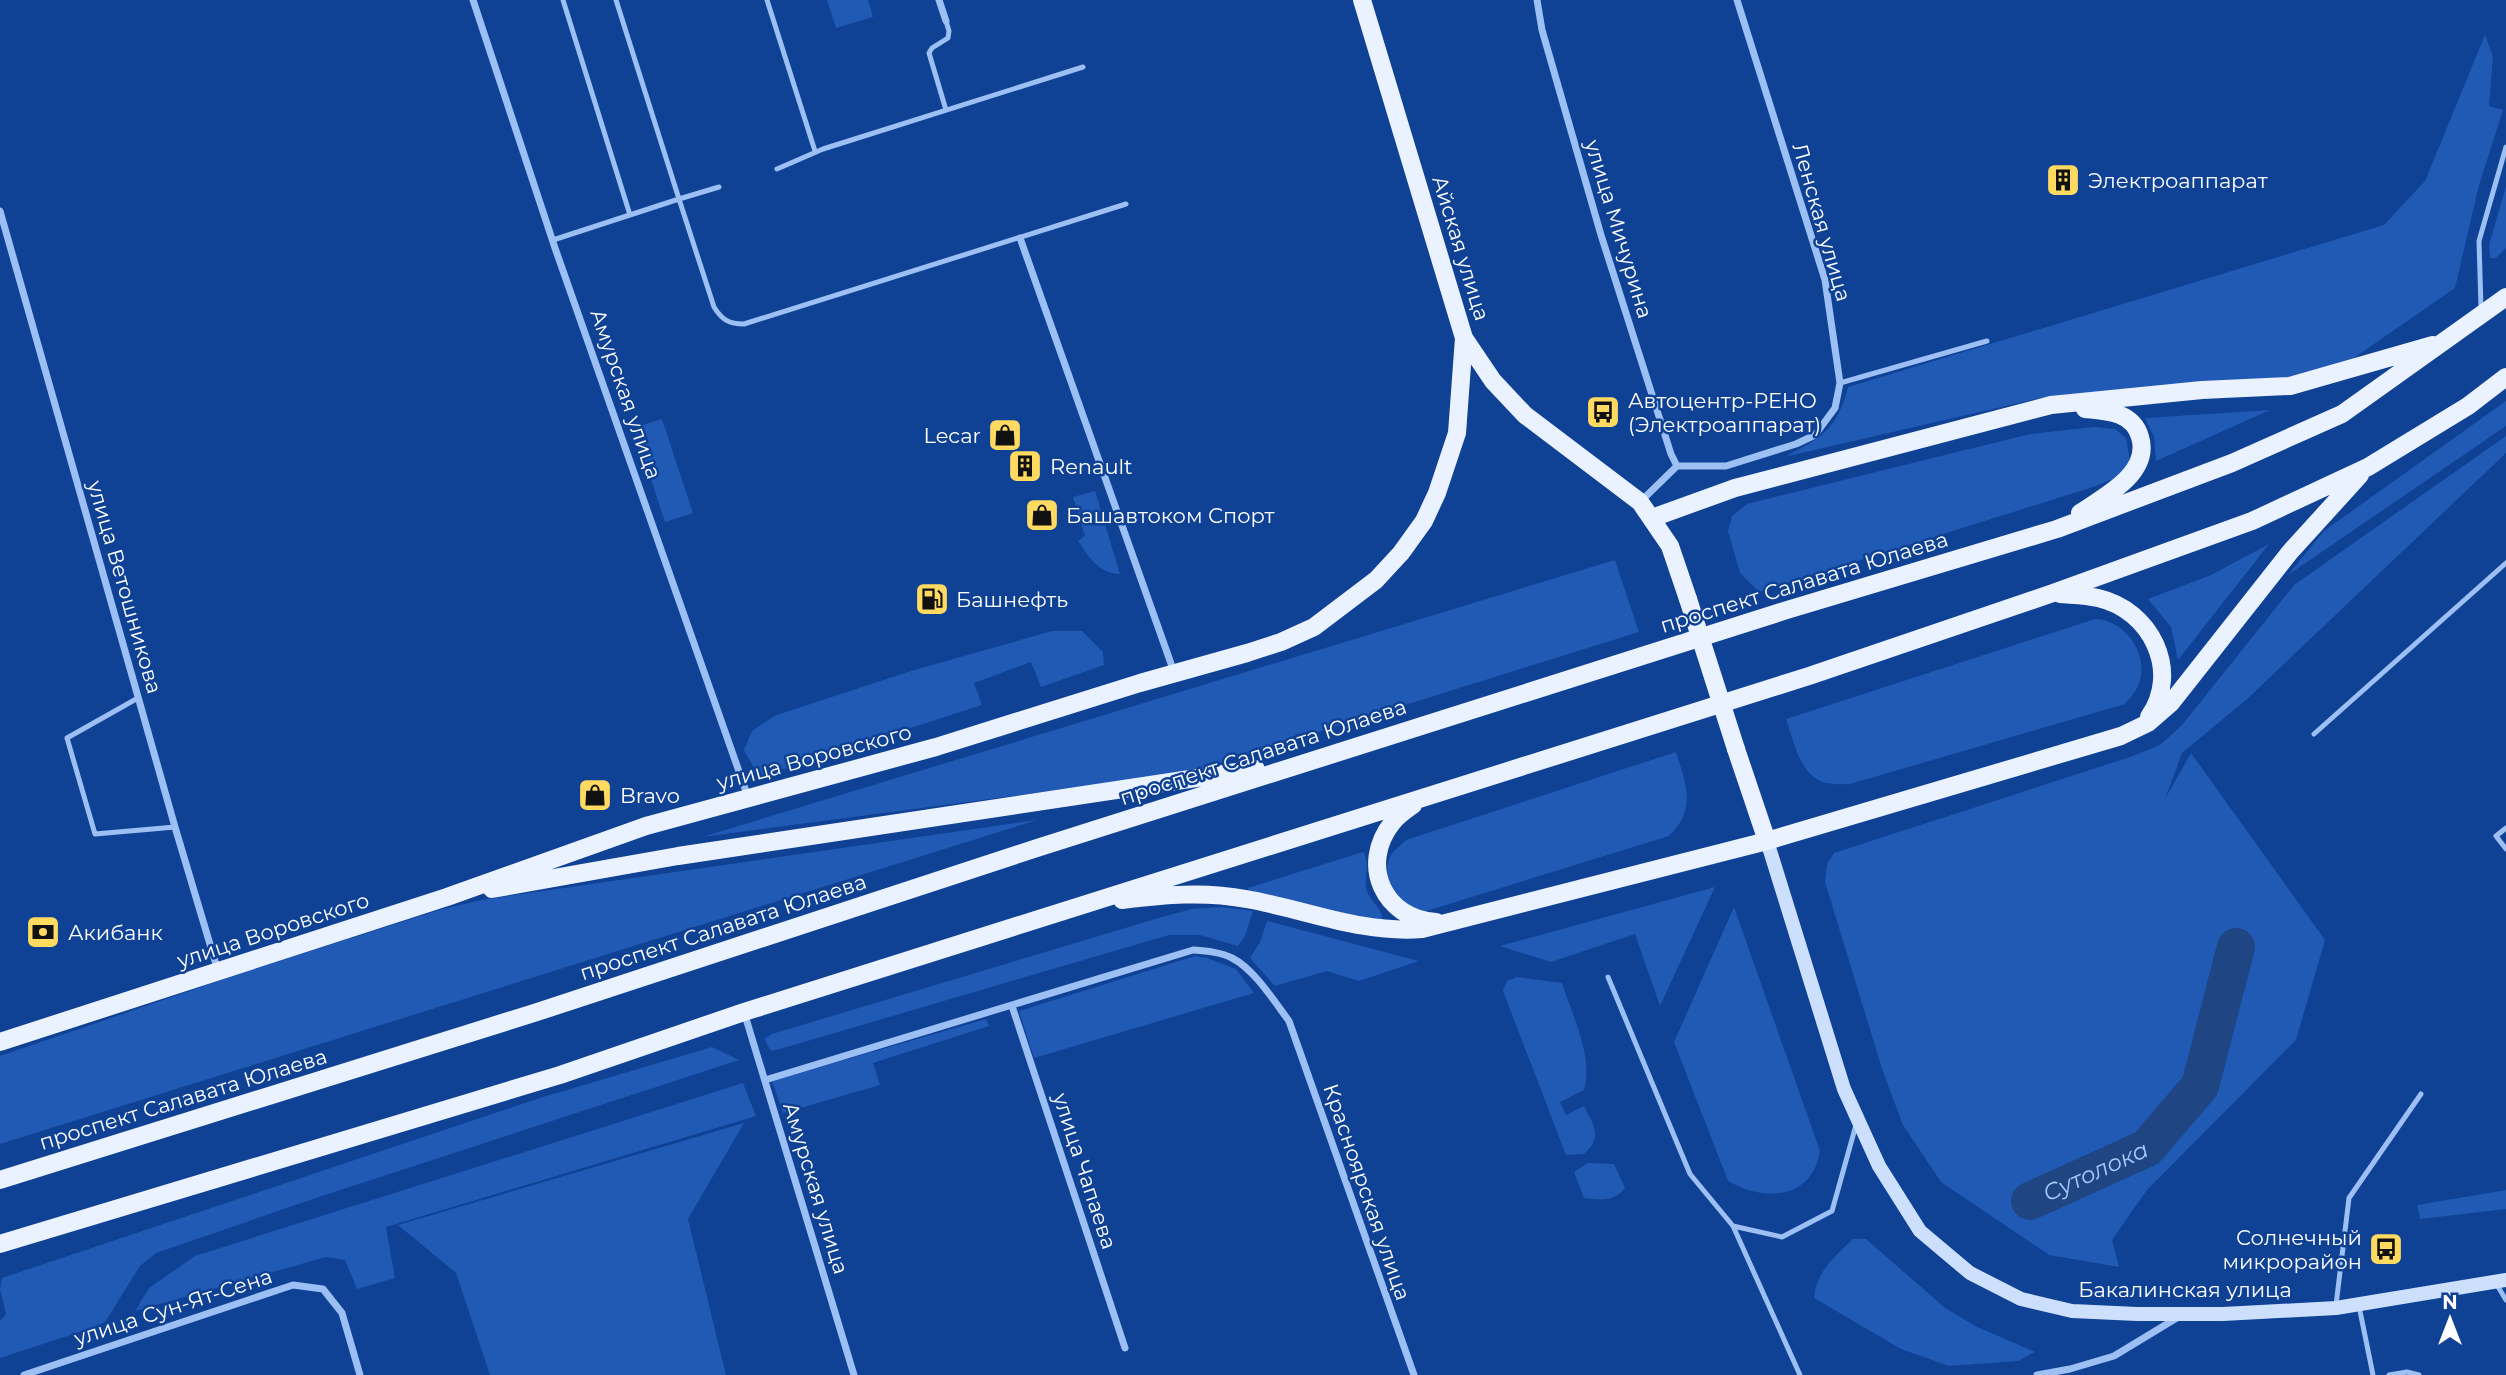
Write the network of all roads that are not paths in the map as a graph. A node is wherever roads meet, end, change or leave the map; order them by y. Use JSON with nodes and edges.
{"nodes":[{"id":1,"x":473,"y":0,"type":"edge"},
{"id":2,"x":562,"y":0,"type":"edge"},
{"id":3,"x":616,"y":0,"type":"edge"},
{"id":4,"x":767,"y":0,"type":"edge"},
{"id":5,"x":939,"y":0,"type":"edge"},
{"id":6,"x":1362,"y":0,"type":"edge"},
{"id":7,"x":1537,"y":0,"type":"edge"},
{"id":8,"x":1737,"y":0,"type":"edge"},
{"id":9,"x":946,"y":21,"type":"joint"},
{"id":10,"x":1083,"y":67,"type":"dead end"},
{"id":11,"x":946,"y":110,"type":"junction"},
{"id":12,"x":2506,"y":147,"type":"edge"},
{"id":13,"x":815,"y":151,"type":"junction"},
{"id":14,"x":776,"y":169,"type":"dead end"},
{"id":15,"x":719,"y":187,"type":"dead end"},
{"id":16,"x":679,"y":199,"type":"junction"},
{"id":17,"x":1126,"y":204,"type":"dead end"},
{"id":18,"x":0,"y":211,"type":"edge"},
{"id":19,"x":630,"y":215,"type":"junction"},
{"id":20,"x":1020,"y":237,"type":"junction"},
{"id":21,"x":553,"y":240,"type":"junction"},
{"id":22,"x":2506,"y":297,"type":"edge"},
{"id":23,"x":2481,"y":316,"type":"junction"},
{"id":24,"x":1464,"y":338,"type":"junction"},
{"id":25,"x":1987,"y":341,"type":"dead end"},
{"id":26,"x":2447,"y":341,"type":"junction"},
{"id":27,"x":2506,"y":377,"type":"edge"},
{"id":28,"x":1840,"y":383,"type":"junction"},
{"id":29,"x":2051,"y":405,"type":"junction"},
{"id":30,"x":1677,"y":466,"type":"junction"},
{"id":31,"x":2368,"y":467,"type":"junction"},
{"id":32,"x":1640,"y":502,"type":"junction"},
{"id":33,"x":1652,"y":518,"type":"junction"},
{"id":34,"x":2057,"y":529,"type":"junction"},
{"id":35,"x":2506,"y":564,"type":"edge"},
{"id":36,"x":2053,"y":593,"type":"junction"},
{"id":37,"x":1175,"y":673,"type":"junction"},
{"id":38,"x":138,"y":698,"type":"junction"},
{"id":39,"x":2135,"y":730,"type":"junction"},
{"id":40,"x":2314,"y":734,"type":"dead end"},
{"id":41,"x":1341,"y":751,"type":"junction"},
{"id":42,"x":1426,"y":796,"type":"junction"},
{"id":43,"x":748,"y":798,"type":"junction"},
{"id":44,"x":175,"y":827,"type":"junction"},
{"id":45,"x":2506,"y":828,"type":"edge"},
{"id":46,"x":1767,"y":841,"type":"junction"},
{"id":47,"x":2506,"y":849,"type":"edge"},
{"id":48,"x":447,"y":897,"type":"junction"},
{"id":49,"x":1080,"y":905,"type":"junction"},
{"id":50,"x":1450,"y":923,"type":"junction"},
{"id":51,"x":219,"y":972,"type":"junction"},
{"id":52,"x":1608,"y":977,"type":"dead end"},
{"id":53,"x":1012,"y":1006,"type":"junction"},
{"id":54,"x":744,"y":1012,"type":"junction"},
{"id":55,"x":0,"y":1042,"type":"edge"},
{"id":56,"x":765,"y":1080,"type":"junction"},
{"id":57,"x":2421,"y":1094,"type":"dead end"},
{"id":58,"x":1857,"y":1122,"type":"junction"},
{"id":59,"x":0,"y":1180,"type":"edge"},
{"id":60,"x":1733,"y":1226,"type":"junction"},
{"id":61,"x":0,"y":1244,"type":"edge"},
{"id":62,"x":2501,"y":1281,"type":"edge"},
{"id":63,"x":2506,"y":1300,"type":"edge"},
{"id":64,"x":2358,"y":1304,"type":"junction"},
{"id":65,"x":2336,"y":1308,"type":"junction"},
{"id":66,"x":2183,"y":1314,"type":"junction"},
{"id":67,"x":1125,"y":1348,"type":"dead end"},
{"id":68,"x":2059,"y":1373,"type":"edge"},
{"id":69,"x":24,"y":1375,"type":"edge"},
{"id":70,"x":360,"y":1375,"type":"edge"},
{"id":71,"x":854,"y":1375,"type":"edge"},
{"id":72,"x":1414,"y":1375,"type":"edge"},
{"id":73,"x":1800,"y":1375,"type":"edge"},
{"id":74,"x":2036,"y":1375,"type":"edge"},
{"id":75,"x":2374,"y":1375,"type":"edge"},
{"id":76,"x":2389,"y":1375,"type":"edge"},
{"id":77,"x":2419,"y":1375,"type":"edge"}],
"edges":[{"from":1,"to":21,"type":"street","name":"Амурская улица"},
{"from":2,"to":19,"type":"lane"},
{"from":3,"to":16,"type":"lane"},
{"from":4,"to":13,"type":"lane"},
{"from":5,"to":9,"type":"street"},
{"from":6,"to":24,"type":"main road","name":"Айская улица"},
{"from":7,"to":30,"type":"street","name":"улица Мичурина"},
{"from":8,"to":28,"type":"street","name":"Ленская улица"},
{"from":9,"to":11,"type":"lane"},
{"from":10,"to":11,"type":"lane"},
{"from":11,"to":13,"type":"lane"},
{"from":12,"to":23,"type":"lane"},
{"from":13,"to":14,"type":"lane"},
{"from":15,"to":16,"type":"lane"},
{"from":16,"to":19,"type":"lane"},
{"from":16,"to":20,"type":"lane"},
{"from":17,"to":20,"type":"lane"},
{"from":18,"to":38,"type":"street","name":"улица Ветошникова"},
{"from":19,"to":21,"type":"lane"},
{"from":20,"to":37,"type":"street"},
{"from":21,"to":43,"type":"street","name":"Амурская улица"},
{"from":22,"to":23,"type":"main road","name":"проспект Салавата Юлаева"},
{"from":23,"to":26,"type":"main road","name":"проспект Салавата Юлаева"},
{"from":24,"to":32,"type":"main road","name":"Айская улица"},
{"from":24,"to":37,"type":"main road","name":"улица Воровского"},
{"from":25,"to":28,"type":"lane"},
{"from":26,"to":29,"type":"main road"},
{"from":26,"to":34,"type":"main road","name":"проспект Салавата Юлаева"},
{"from":27,"to":31,"type":"main road"},
{"from":28,"to":30,"type":"street","name":"Ленская улица"},
{"from":29,"to":33,"type":"main road"},
{"from":29,"to":34,"type":"main road"},
{"from":30,"to":32,"type":"street"},
{"from":31,"to":36,"type":"main road"},
{"from":31,"to":39,"type":"main road"},
{"from":32,"to":33,"type":"main road","name":"Айская улица"},
{"from":33,"to":46,"type":"main road","name":"Айская улица","bridge":true},
{"from":34,"to":41,"type":"main road","name":"проспект Салавата Юлаева"},
{"from":35,"to":40,"type":"lane"},
{"from":36,"to":39,"type":"main road"},
{"from":36,"to":42,"type":"main road"},
{"from":37,"to":43,"type":"main road","name":"улица Воровского"},
{"from":38,"to":44,"type":"street","name":"улица Ветошникова"},
{"from":38,"to":44,"type":"lane"},
{"from":39,"to":46,"type":"main road"},
{"from":41,"to":48,"type":"main road"},
{"from":41,"to":59,"type":"main road","name":"проспект Салавата Юлаева"},
{"from":42,"to":49,"type":"main road"},
{"from":42,"to":50,"type":"main road"},
{"from":43,"to":48,"type":"main road","name":"улица Воровского"},
{"from":44,"to":51,"type":"street","name":"улица Ветошникова"},
{"from":45,"to":47,"type":"lane"},
{"from":46,"to":50,"type":"main road"},
{"from":46,"to":58,"type":"main road","name":"Бакалинская улица"},
{"from":48,"to":51,"type":"main road","name":"улица Воровского"},
{"from":49,"to":50,"type":"main road"},
{"from":49,"to":54,"type":"main road"},
{"from":51,"to":55,"type":"main road","name":"улица Воровского"},
{"from":52,"to":60,"type":"lane"},
{"from":53,"to":56,"type":"street","name":"Красноярская улица"},
{"from":53,"to":67,"type":"street","name":"улица Чапаева"},
{"from":53,"to":72,"type":"street","name":"Красноярская улица"},
{"from":54,"to":56,"type":"street","name":"Амурская улица"},
{"from":54,"to":61,"type":"main road"},
{"from":56,"to":71,"type":"street","name":"Амурская улица"},
{"from":57,"to":65,"type":"lane"},
{"from":58,"to":60,"type":"lane"},
{"from":58,"to":66,"type":"main road","name":"Бакалинская улица"},
{"from":60,"to":73,"type":"lane"},
{"from":62,"to":63,"type":"lane"},
{"from":62,"to":64,"type":"main road","name":"Бакалинская улица"},
{"from":64,"to":65,"type":"main road","name":"Бакалинская улица"},
{"from":64,"to":75,"type":"lane"},
{"from":65,"to":66,"type":"main road","name":"Бакалинская улица"},
{"from":66,"to":68,"type":"street"},
{"from":68,"to":74,"type":"street"},
{"from":69,"to":70,"type":"street","name":"улица Сун-Ят-Сена"},
{"from":76,"to":77,"type":"lane"}]}
